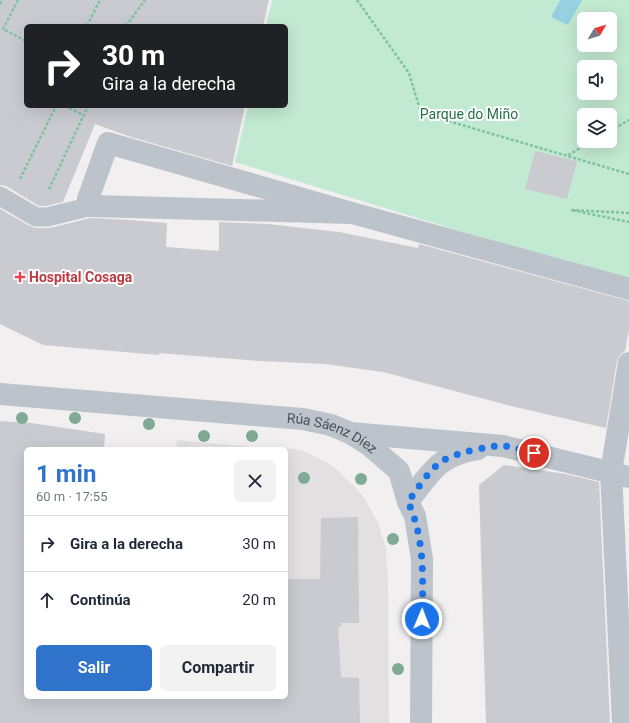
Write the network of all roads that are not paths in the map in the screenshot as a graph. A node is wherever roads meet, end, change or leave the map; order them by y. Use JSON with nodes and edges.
{"nodes":[{"id":1,"x":0,"y":196,"type":"edge"},
{"id":2,"x":92,"y":206,"type":"junction"},
{"id":3,"x":352,"y":213,"type":"junction"},
{"id":4,"x":629,"y":289,"type":"edge"},
{"id":5,"x":629,"y":364,"type":"edge"},
{"id":6,"x":0,"y":394,"type":"edge"},
{"id":7,"x":350,"y":434,"type":"junction"},
{"id":8,"x":503,"y":446,"type":"junction"},
{"id":9,"x":620,"y":474,"type":"edge"},
{"id":10,"x":408,"y":502,"type":"junction"},
{"id":11,"x":421,"y":723,"type":"edge"},
{"id":12,"x":623,"y":723,"type":"edge"}],
"edges":[{"from":1,"to":2,"type":"street"},
{"from":2,"to":3,"type":"street"},
{"from":2,"to":3,"type":"street"},
{"from":3,"to":4,"type":"street"},
{"from":5,"to":9,"type":"street"},
{"from":6,"to":7,"type":"street","name":"Rúa Sáenz Díez"},
{"from":7,"to":8,"type":"street"},
{"from":7,"to":10,"type":"street","name":"Rúa Sáenz Díez"},
{"from":8,"to":9,"type":"street"},
{"from":8,"to":10,"type":"street"},
{"from":9,"to":12,"type":"street"},
{"from":10,"to":11,"type":"street","name":"Rúa Sáenz Díez"}]}
